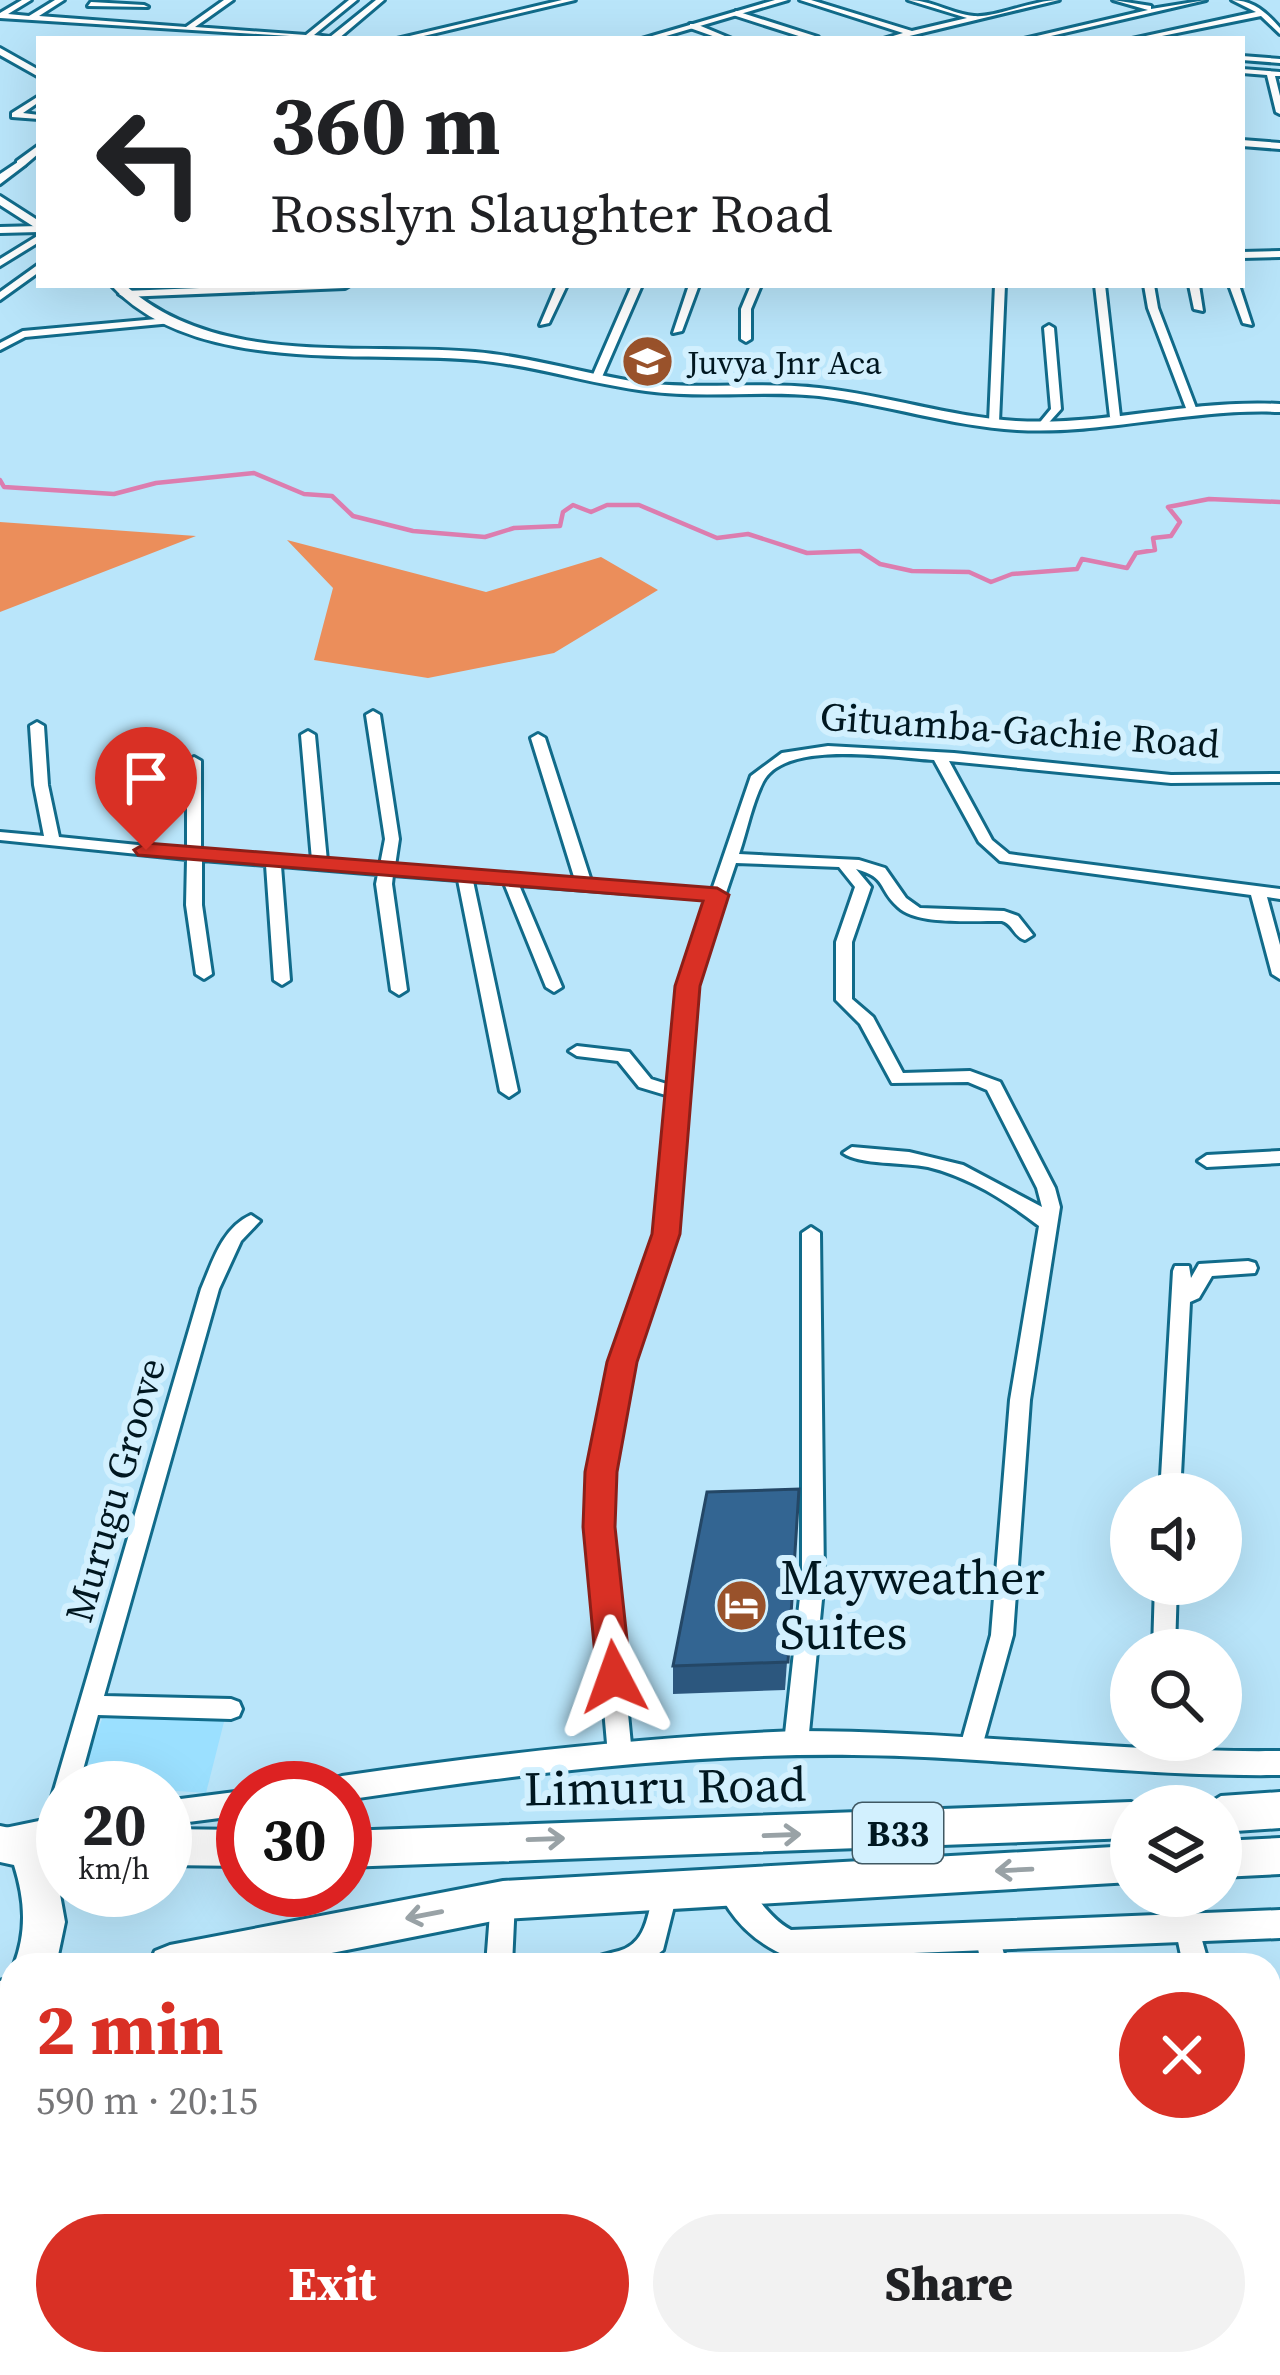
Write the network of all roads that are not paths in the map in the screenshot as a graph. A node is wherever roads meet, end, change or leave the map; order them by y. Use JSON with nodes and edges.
{"nodes":[{"id":1,"x":27,"y":0,"type":"edge"},
{"id":2,"x":60,"y":0,"type":"edge"},
{"id":3,"x":230,"y":0,"type":"edge"},
{"id":4,"x":353,"y":0,"type":"edge"},
{"id":5,"x":380,"y":0,"type":"edge"},
{"id":6,"x":571,"y":0,"type":"edge"},
{"id":7,"x":784,"y":0,"type":"edge"},
{"id":8,"x":805,"y":0,"type":"edge"},
{"id":9,"x":912,"y":0,"type":"edge"},
{"id":10,"x":1015,"y":0,"type":"edge"},
{"id":11,"x":1055,"y":0,"type":"edge"},
{"id":12,"x":1117,"y":0,"type":"edge"},
{"id":13,"x":1202,"y":0,"type":"edge"},
{"id":14,"x":1236,"y":0,"type":"edge"},
{"id":15,"x":94,"y":2,"type":"edge"},
{"id":16,"x":1032,"y":5,"type":"junction"},
{"id":17,"x":145,"y":7,"type":"dead end"},
{"id":18,"x":1280,"y":9,"type":"edge"},
{"id":19,"x":1152,"y":10,"type":"junction"},
{"id":20,"x":1258,"y":10,"type":"junction"},
{"id":21,"x":1002,"y":12,"type":"junction"},
{"id":22,"x":736,"y":13,"type":"junction"},
{"id":23,"x":0,"y":16,"type":"edge"},
{"id":24,"x":32,"y":18,"type":"junction"},
{"id":25,"x":975,"y":18,"type":"junction"},
{"id":26,"x":1023,"y":18,"type":"dead end"},
{"id":27,"x":65,"y":20,"type":"junction"},
{"id":28,"x":1043,"y":24,"type":"dead end"},
{"id":29,"x":693,"y":26,"type":"junction"},
{"id":30,"x":188,"y":29,"type":"junction"},
{"id":31,"x":1064,"y":30,"type":"junction"},
{"id":32,"x":1280,"y":32,"type":"edge"},
{"id":33,"x":912,"y":33,"type":"junction"},
{"id":34,"x":269,"y":36,"type":"edge"},
{"id":35,"x":309,"y":36,"type":"edge"},
{"id":36,"x":337,"y":36,"type":"edge"},
{"id":37,"x":414,"y":36,"type":"edge"},
{"id":38,"x":669,"y":36,"type":"edge"},
{"id":39,"x":720,"y":36,"type":"edge"},
{"id":40,"x":806,"y":36,"type":"edge"},
{"id":41,"x":900,"y":36,"type":"edge"},
{"id":42,"x":922,"y":36,"type":"edge"},
{"id":43,"x":1040,"y":36,"type":"edge"},
{"id":44,"x":1149,"y":36,"type":"edge"},
{"id":45,"x":2,"y":54,"type":"edge"},
{"id":46,"x":1245,"y":58,"type":"edge"},
{"id":47,"x":1280,"y":61,"type":"edge"},
{"id":48,"x":1245,"y":71,"type":"edge"},
{"id":49,"x":36,"y":72,"type":"edge"},
{"id":50,"x":1275,"y":73,"type":"edge"},
{"id":51,"x":36,"y":100,"type":"edge"},
{"id":52,"x":1280,"y":112,"type":"edge"},
{"id":53,"x":36,"y":117,"type":"edge"},
{"id":54,"x":1245,"y":142,"type":"edge"},
{"id":55,"x":1280,"y":146,"type":"edge"},
{"id":56,"x":36,"y":150,"type":"edge"},
{"id":57,"x":21,"y":163,"type":"junction"},
{"id":58,"x":36,"y":164,"type":"edge"},
{"id":59,"x":0,"y":181,"type":"edge"},
{"id":60,"x":0,"y":200,"type":"edge"},
{"id":61,"x":36,"y":229,"type":"edge"},
{"id":62,"x":0,"y":230,"type":"edge"},
{"id":63,"x":36,"y":231,"type":"edge"},
{"id":64,"x":36,"y":233,"type":"edge"},
{"id":65,"x":1280,"y":254,"type":"edge"},
{"id":66,"x":1245,"y":255,"type":"edge"},
{"id":67,"x":0,"y":263,"type":"edge"},
{"id":68,"x":36,"y":269,"type":"edge"},
{"id":69,"x":197,"y":288,"type":"edge"},
{"id":70,"x":561,"y":288,"type":"edge"},
{"id":71,"x":636,"y":288,"type":"edge"},
{"id":72,"x":693,"y":288,"type":"edge"},
{"id":73,"x":756,"y":288,"type":"edge"},
{"id":74,"x":1000,"y":288,"type":"edge"},
{"id":75,"x":1100,"y":288,"type":"edge"},
{"id":76,"x":1149,"y":288,"type":"edge"},
{"id":77,"x":1195,"y":288,"type":"edge"},
{"id":78,"x":1235,"y":288,"type":"edge"},
{"id":79,"x":120,"y":290,"type":"edge"},
{"id":80,"x":0,"y":297,"type":"edge"},
{"id":81,"x":1199,"y":309,"type":"dead end"},
{"id":82,"x":169,"y":321,"type":"junction"},
{"id":83,"x":544,"y":322,"type":"dead end"},
{"id":84,"x":1248,"y":323,"type":"dead end"},
{"id":85,"x":1049,"y":328,"type":"dead end"},
{"id":86,"x":677,"y":331,"type":"dead end"},
{"id":87,"x":746,"y":339,"type":"dead end"},
{"id":88,"x":0,"y":347,"type":"edge"},
{"id":89,"x":597,"y":377,"type":"junction"},
{"id":90,"x":1191,"y":408,"type":"junction"},
{"id":91,"x":1280,"y":408,"type":"edge"},
{"id":92,"x":1115,"y":417,"type":"junction"},
{"id":93,"x":994,"y":422,"type":"junction"},
{"id":94,"x":1043,"y":426,"type":"junction"},
{"id":95,"x":373,"y":715,"type":"dead end"},
{"id":96,"x":37,"y":726,"type":"dead end"},
{"id":97,"x":308,"y":735,"type":"dead end"},
{"id":98,"x":538,"y":738,"type":"dead end"},
{"id":99,"x":939,"y":756,"type":"junction"},
{"id":100,"x":194,"y":761,"type":"dead end"},
{"id":101,"x":1280,"y":778,"type":"edge"},
{"id":102,"x":0,"y":836,"type":"edge"},
{"id":103,"x":52,"y":839,"type":"junction"},
{"id":104,"x":192,"y":855,"type":"junction"},
{"id":105,"x":728,"y":858,"type":"junction"},
{"id":106,"x":273,"y":862,"type":"junction"},
{"id":107,"x":844,"y":863,"type":"junction"},
{"id":108,"x":320,"y":866,"type":"junction"},
{"id":109,"x":389,"y":872,"type":"junction"},
{"id":110,"x":465,"y":877,"type":"junction"},
{"id":111,"x":510,"y":880,"type":"junction"},
{"id":112,"x":584,"y":884,"type":"junction"},
{"id":113,"x":1258,"y":892,"type":"junction"},
{"id":114,"x":717,"y":895,"type":"junction"},
{"id":115,"x":1280,"y":895,"type":"edge"},
{"id":116,"x":1025,"y":935,"type":"dead end"},
{"id":117,"x":205,"y":974,"type":"dead end"},
{"id":118,"x":1280,"y":974,"type":"edge"},
{"id":119,"x":282,"y":980,"type":"dead end"},
{"id":120,"x":554,"y":987,"type":"dead end"},
{"id":121,"x":399,"y":990,"type":"dead end"},
{"id":122,"x":577,"y":1051,"type":"dead end"},
{"id":123,"x":509,"y":1091,"type":"dead end"},
{"id":124,"x":680,"y":1093,"type":"junction"},
{"id":125,"x":852,"y":1153,"type":"dead end"},
{"id":126,"x":1280,"y":1156,"type":"edge"},
{"id":127,"x":1207,"y":1161,"type":"dead end"},
{"id":128,"x":251,"y":1221,"type":"dead end"},
{"id":129,"x":1048,"y":1222,"type":"junction"},
{"id":130,"x":811,"y":1233,"type":"dead end"},
{"id":131,"x":1248,"y":1268,"type":"dead end"},
{"id":132,"x":1182,"y":1271,"type":"dead end"},
{"id":133,"x":1180,"y":1298,"type":"junction"},
{"id":134,"x":1171,"y":1473,"type":"edge"},
{"id":135,"x":90,"y":1705,"type":"junction"},
{"id":136,"x":231,"y":1708,"type":"dead end"},
{"id":137,"x":796,"y":1743,"type":"junction"},
{"id":138,"x":972,"y":1747,"type":"junction"},
{"id":139,"x":1110,"y":1751,"type":"edge"},
{"id":140,"x":620,"y":1755,"type":"junction"},
{"id":141,"x":1242,"y":1759,"type":"edge"},
{"id":142,"x":74,"y":1761,"type":"edge"},
{"id":143,"x":1280,"y":1762,"type":"edge"},
{"id":144,"x":372,"y":1783,"type":"edge"},
{"id":145,"x":1280,"y":1810,"type":"edge"},
{"id":146,"x":1242,"y":1813,"type":"edge"},
{"id":147,"x":1110,"y":1821,"type":"edge"},
{"id":148,"x":35,"y":1841,"type":"edge"},
{"id":149,"x":372,"y":1848,"type":"edge"},
{"id":150,"x":1280,"y":1856,"type":"edge"},
{"id":151,"x":1242,"y":1858,"type":"edge"},
{"id":152,"x":1110,"y":1865,"type":"edge"},
{"id":153,"x":729,"y":1884,"type":"junction"},
{"id":154,"x":665,"y":1890,"type":"junction"},
{"id":155,"x":503,"y":1900,"type":"junction"},
{"id":156,"x":1280,"y":1924,"type":"edge"},
{"id":157,"x":1187,"y":1927,"type":"junction"},
{"id":158,"x":991,"y":1951,"type":"edge"},
{"id":159,"x":37,"y":1953,"type":"edge"},
{"id":160,"x":259,"y":1953,"type":"edge"},
{"id":161,"x":500,"y":1953,"type":"edge"},
{"id":162,"x":638,"y":1953,"type":"edge"},
{"id":163,"x":804,"y":1953,"type":"edge"},
{"id":164,"x":900,"y":1953,"type":"edge"},
{"id":165,"x":1193,"y":1953,"type":"edge"}],
"edges":[{"from":1,"to":23,"type":"street"},
{"from":2,"to":24,"type":"street"},
{"from":3,"to":30,"type":"street"},
{"from":4,"to":35,"type":"street"},
{"from":5,"to":36,"type":"street"},
{"from":6,"to":37,"type":"street"},
{"from":7,"to":22,"type":"street"},
{"from":8,"to":33,"type":"street"},
{"from":9,"to":25,"type":"street"},
{"from":10,"to":16,"type":"street"},
{"from":11,"to":16,"type":"street"},
{"from":12,"to":19,"type":"street"},
{"from":13,"to":19,"type":"street"},
{"from":14,"to":20,"type":"street"},
{"from":15,"to":17,"type":"street"},
{"from":15,"to":27,"type":"street"},
{"from":16,"to":21,"type":"street"},
{"from":18,"to":20,"type":"street"},
{"from":19,"to":31,"type":"street"},
{"from":20,"to":32,"type":"street"},
{"from":20,"to":44,"type":"street"},
{"from":21,"to":25,"type":"street"},
{"from":21,"to":26,"type":"street"},
{"from":22,"to":29,"type":"street"},
{"from":22,"to":40,"type":"street"},
{"from":23,"to":24,"type":"street"},
{"from":24,"to":27,"type":"street"},
{"from":25,"to":33,"type":"street"},
{"from":27,"to":30,"type":"street"},
{"from":28,"to":31,"type":"street"},
{"from":29,"to":38,"type":"street"},
{"from":29,"to":39,"type":"street"},
{"from":30,"to":34,"type":"street"},
{"from":31,"to":43,"type":"street"},
{"from":33,"to":41,"type":"street"},
{"from":33,"to":42,"type":"street"},
{"from":45,"to":49,"type":"street"},
{"from":46,"to":47,"type":"street"},
{"from":48,"to":50,"type":"street"},
{"from":50,"to":52,"type":"street"},
{"from":51,"to":53,"type":"street"},
{"from":54,"to":55,"type":"street"},
{"from":56,"to":57,"type":"street"},
{"from":57,"to":58,"type":"street"},
{"from":57,"to":59,"type":"main road"},
{"from":60,"to":61,"type":"main road"},
{"from":62,"to":63,"type":"street"},
{"from":64,"to":67,"type":"street"},
{"from":65,"to":66,"type":"street"},
{"from":68,"to":80,"type":"street"},
{"from":69,"to":79,"type":"street"},
{"from":70,"to":83,"type":"street"},
{"from":71,"to":89,"type":"street"},
{"from":72,"to":86,"type":"street"},
{"from":73,"to":87,"type":"street"},
{"from":74,"to":93,"type":"street"},
{"from":75,"to":92,"type":"street"},
{"from":76,"to":90,"type":"street"},
{"from":77,"to":81,"type":"street"},
{"from":78,"to":84,"type":"street"},
{"from":79,"to":82,"type":"main road"},
{"from":82,"to":88,"type":"street"},
{"from":82,"to":89,"type":"main road"},
{"from":85,"to":94,"type":"street"},
{"from":89,"to":93,"type":"main road"},
{"from":90,"to":91,"type":"main road"},
{"from":90,"to":92,"type":"main road"},
{"from":92,"to":94,"type":"main road"},
{"from":93,"to":94,"type":"main road"},
{"from":95,"to":109,"type":"street"},
{"from":96,"to":103,"type":"street"},
{"from":97,"to":108,"type":"street"},
{"from":98,"to":112,"type":"street"},
{"from":99,"to":101,"type":"street","name":"Gituamba-Gachie Road"},
{"from":99,"to":105,"type":"street","name":"Gituamba-Gachie Road"},
{"from":99,"to":113,"type":"street"},
{"from":100,"to":104,"type":"street"},
{"from":102,"to":103,"type":"street"},
{"from":103,"to":104,"type":"street"},
{"from":104,"to":106,"type":"street"},
{"from":104,"to":117,"type":"street"},
{"from":105,"to":107,"type":"street"},
{"from":105,"to":114,"type":"street","name":"Gituamba-Gachie Road"},
{"from":106,"to":108,"type":"street"},
{"from":106,"to":119,"type":"street"},
{"from":107,"to":116,"type":"street"},
{"from":107,"to":129,"type":"street"},
{"from":108,"to":109,"type":"street"},
{"from":109,"to":110,"type":"street"},
{"from":109,"to":121,"type":"street"},
{"from":110,"to":111,"type":"street"},
{"from":110,"to":123,"type":"street"},
{"from":111,"to":112,"type":"street"},
{"from":111,"to":120,"type":"street"},
{"from":112,"to":114,"type":"street"},
{"from":113,"to":115,"type":"street"},
{"from":113,"to":118,"type":"street"},
{"from":114,"to":124,"type":"street","name":"Gituamba-Gachie Road"},
{"from":122,"to":124,"type":"street"},
{"from":124,"to":140,"type":"street","name":"Gituamba-Gachie Road"},
{"from":125,"to":129,"type":"street"},
{"from":126,"to":127,"type":"street"},
{"from":128,"to":135,"type":"street","name":"Murugu Groove"},
{"from":129,"to":138,"type":"street"},
{"from":130,"to":137,"type":"street"},
{"from":131,"to":133,"type":"street"},
{"from":132,"to":133,"type":"street"},
{"from":133,"to":134,"type":"street"},
{"from":135,"to":136,"type":"street"},
{"from":135,"to":142,"type":"street","name":"Murugu Groove"},
{"from":137,"to":138,"type":"street"},
{"from":137,"to":140,"type":"street"},
{"from":138,"to":139,"type":"street"},
{"from":140,"to":144,"type":"street"},
{"from":141,"to":143,"type":"street"},
{"from":145,"to":146,"type":"highway"},
{"from":149,"to":147,"type":"highway","name":"Limuru Road","number":"B33","one_way":true},
{"from":148,"to":159,"type":"highway"},
{"from":150,"to":151,"type":"highway"},
{"from":152,"to":153,"type":"highway","number":"B33","one_way":true},
{"from":153,"to":154,"type":"highway","number":"B33"},
{"from":153,"to":163,"type":"street"},
{"from":154,"to":155,"type":"highway","number":"B33"},
{"from":154,"to":162,"type":"street"},
{"from":155,"to":160,"type":"highway","number":"B33","one_way":true},
{"from":155,"to":161,"type":"street"},
{"from":156,"to":157,"type":"street"},
{"from":157,"to":158,"type":"street"},
{"from":157,"to":165,"type":"street"},
{"from":158,"to":164,"type":"street"}]}
